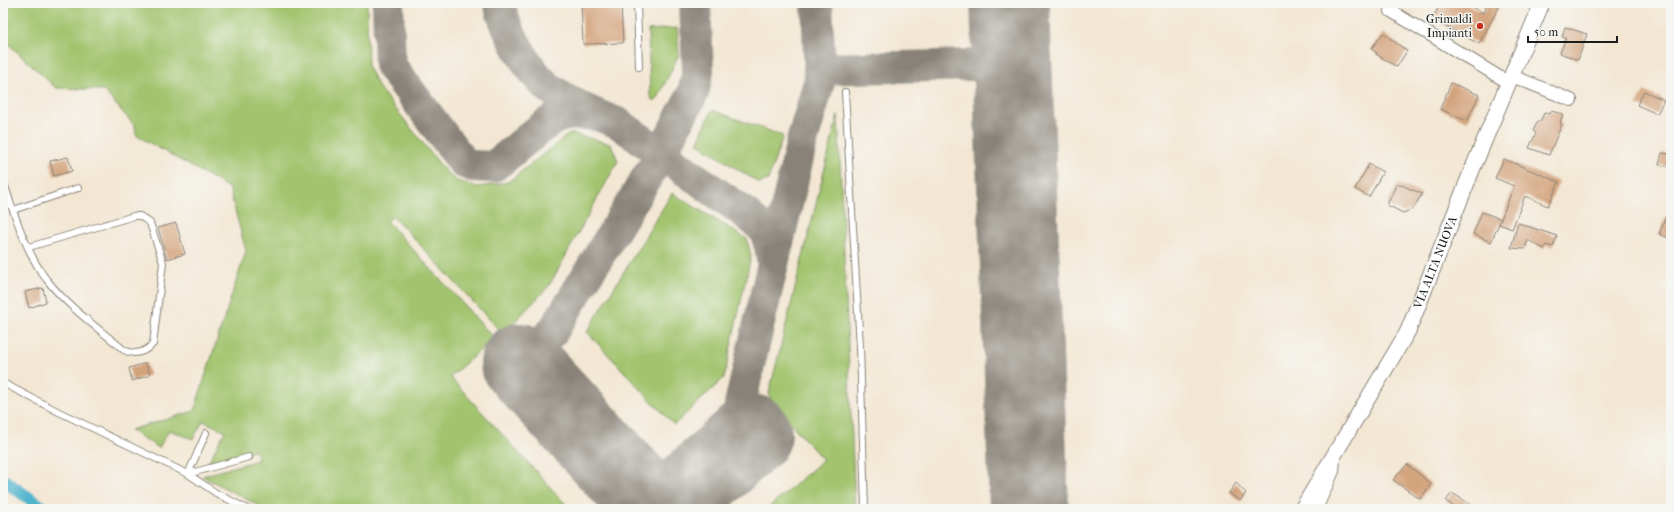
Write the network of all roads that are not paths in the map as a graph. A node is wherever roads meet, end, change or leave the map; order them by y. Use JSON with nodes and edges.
{"nodes":[{"id":1,"x":637,"y":3,"type":"edge"},
{"id":2,"x":1542,"y":3,"type":"edge"},
{"id":3,"x":1391,"y":11,"type":"dead end"},
{"id":4,"x":639,"y":67,"type":"dead end"},
{"id":5,"x":1511,"y":80,"type":"junction"},
{"id":6,"x":845,"y":92,"type":"dead end"},
{"id":7,"x":1571,"y":100,"type":"dead end"},
{"id":8,"x":3,"y":180,"type":"edge"},
{"id":9,"x":78,"y":188,"type":"dead end"},
{"id":10,"x":13,"y":210,"type":"junction"},
{"id":11,"x":29,"y":247,"type":"junction"},
{"id":12,"x":3,"y":382,"type":"edge"},
{"id":13,"x":206,"y":433,"type":"dead end"},
{"id":14,"x":1335,"y":456,"type":"junction"},
{"id":15,"x":250,"y":457,"type":"dead end"},
{"id":16,"x":188,"y":474,"type":"junction"},
{"id":17,"x":247,"y":509,"type":"edge"},
{"id":18,"x":865,"y":509,"type":"edge"},
{"id":19,"x":1302,"y":509,"type":"edge"},
{"id":20,"x":1316,"y":509,"type":"edge"}],
"edges":[{"from":1,"to":4,"type":"lane"},
{"from":2,"to":5,"type":"street","name":"VIA ALTA NUOVA"},
{"from":3,"to":5,"type":"street"},
{"from":5,"to":7,"type":"street"},
{"from":5,"to":14,"type":"street","name":"VIA ALTA NUOVA"},
{"from":6,"to":18,"type":"lane"},
{"from":8,"to":10,"type":"lane"},
{"from":9,"to":10,"type":"lane"},
{"from":10,"to":11,"type":"lane"},
{"from":11,"to":11,"type":"lane"},
{"from":12,"to":16,"type":"lane"},
{"from":13,"to":16,"type":"lane"},
{"from":14,"to":19,"type":"street","name":"VIA ALTA NUOVA"},
{"from":14,"to":20,"type":"street"},
{"from":15,"to":16,"type":"lane"},
{"from":16,"to":17,"type":"lane"}]}
